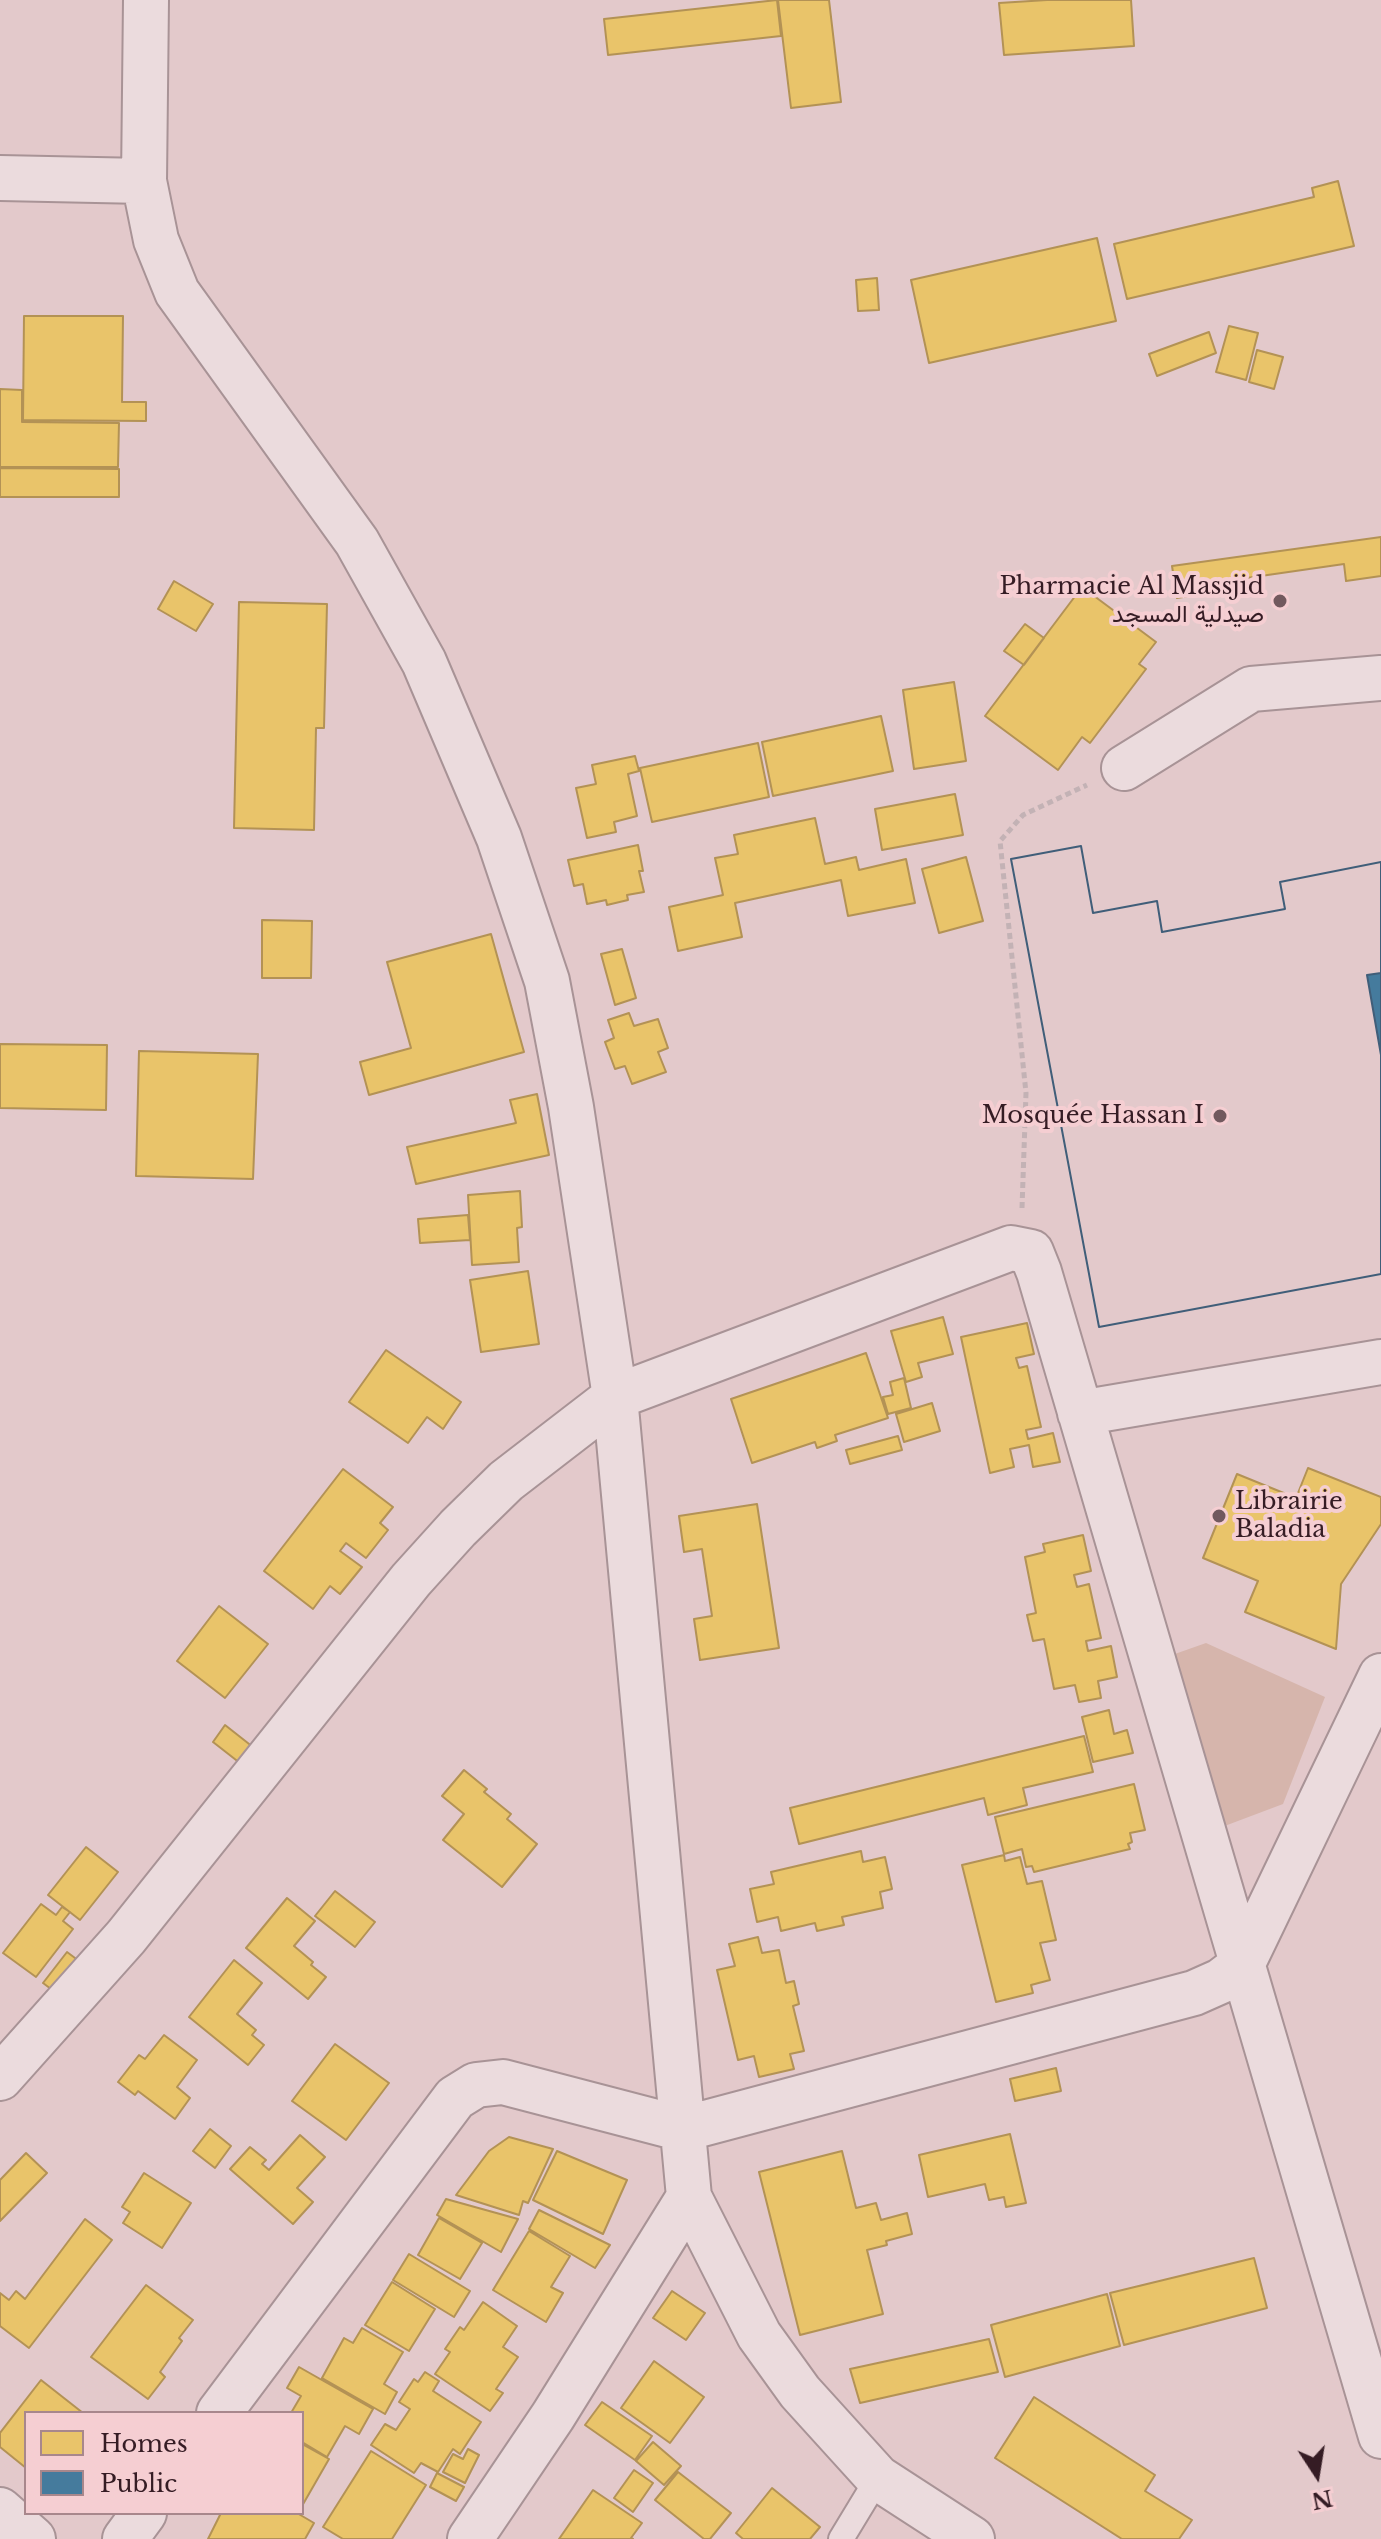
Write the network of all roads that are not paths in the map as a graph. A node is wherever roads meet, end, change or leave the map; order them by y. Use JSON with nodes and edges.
{"nodes":[{"id":1,"x":146,"y":0,"type":"edge"},
{"id":2,"x":0,"y":178,"type":"edge"},
{"id":3,"x":144,"y":181,"type":"junction"},
{"id":4,"x":1381,"y":678,"type":"edge"},
{"id":5,"x":1124,"y":768,"type":"road end"},
{"id":6,"x":1381,"y":1362,"type":"edge"},
{"id":7,"x":615,"y":1397,"type":"junction"},
{"id":8,"x":1080,"y":1413,"type":"junction"},
{"id":9,"x":1376,"y":1701,"type":"edge"},
{"id":10,"x":1242,"y":1965,"type":"junction"},
{"id":11,"x":0,"y":2078,"type":"edge"},
{"id":12,"x":683,"y":2129,"type":"junction"},
{"id":13,"x":689,"y":2197,"type":"junction"},
{"id":14,"x":220,"y":2411,"type":"edge"},
{"id":15,"x":1381,"y":2436,"type":"edge"},
{"id":16,"x":878,"y":2478,"type":"junction"},
{"id":17,"x":0,"y":2510,"type":"edge"},
{"id":18,"x":33,"y":2539,"type":"edge"},
{"id":19,"x":470,"y":2539,"type":"edge"},
{"id":20,"x":841,"y":2539,"type":"edge"},
{"id":21,"x":972,"y":2539,"type":"edge"}],
"edges":[{"from":1,"to":3,"type":"street"},
{"from":2,"to":3,"type":"street"},
{"from":3,"to":7,"type":"street"},
{"from":4,"to":5,"type":"street"},
{"from":6,"to":8,"type":"street"},
{"from":7,"to":8,"type":"street"},
{"from":7,"to":11,"type":"street"},
{"from":7,"to":12,"type":"street"},
{"from":8,"to":10,"type":"street"},
{"from":9,"to":10,"type":"street"},
{"from":10,"to":12,"type":"street"},
{"from":10,"to":15,"type":"street"},
{"from":12,"to":13,"type":"street"},
{"from":12,"to":14,"type":"street"},
{"from":13,"to":16,"type":"street"},
{"from":13,"to":19,"type":"street"},
{"from":16,"to":20,"type":"lane"},
{"from":16,"to":21,"type":"street"},
{"from":17,"to":18,"type":"street"}]}
